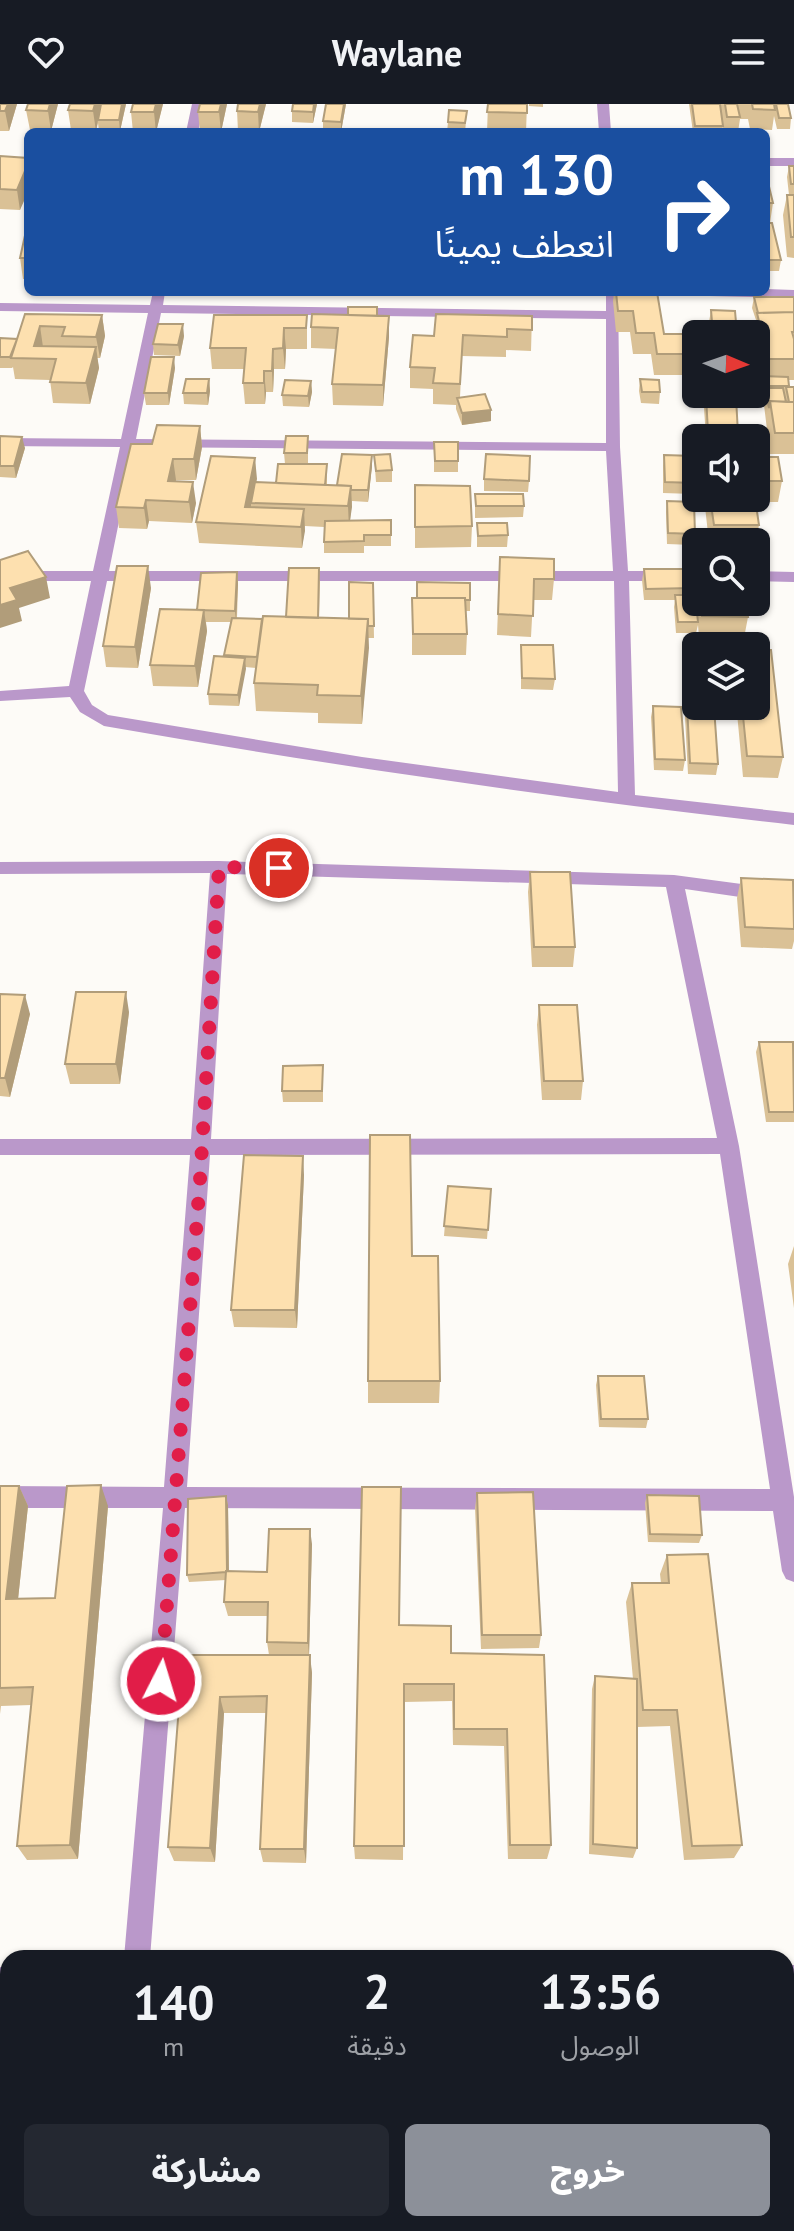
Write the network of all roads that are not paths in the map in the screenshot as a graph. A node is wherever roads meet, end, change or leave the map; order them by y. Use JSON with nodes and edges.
{"nodes":[{"id":1,"x":198,"y":104,"type":"edge"},
{"id":2,"x":603,"y":104,"type":"edge"},
{"id":3,"x":193,"y":128,"type":"edge"},
{"id":4,"x":605,"y":128,"type":"edge"},
{"id":5,"x":770,"y":162,"type":"edge"},
{"id":6,"x":794,"y":162,"type":"edge"},
{"id":7,"x":770,"y":293,"type":"edge"},
{"id":8,"x":794,"y":294,"type":"edge"},
{"id":9,"x":158,"y":296,"type":"edge"},
{"id":10,"x":612,"y":296,"type":"edge"},
{"id":11,"x":0,"y":307,"type":"edge"},
{"id":12,"x":156,"y":308,"type":"junction"},
{"id":13,"x":610,"y":315,"type":"junction"},
{"id":14,"x":0,"y":442,"type":"edge"},
{"id":15,"x":126,"y":442,"type":"junction"},
{"id":16,"x":613,"y":447,"type":"junction"},
{"id":17,"x":621,"y":575,"type":"junction"},
{"id":18,"x":0,"y":576,"type":"edge"},
{"id":19,"x":102,"y":576,"type":"junction"},
{"id":20,"x":682,"y":576,"type":"edge"},
{"id":21,"x":770,"y":576,"type":"edge"},
{"id":22,"x":794,"y":577,"type":"edge"},
{"id":23,"x":76,"y":691,"type":"junction"},
{"id":24,"x":0,"y":696,"type":"edge"},
{"id":25,"x":627,"y":801,"type":"junction"},
{"id":26,"x":794,"y":819,"type":"edge"},
{"id":27,"x":219,"y":867,"type":"junction"},
{"id":28,"x":0,"y":868,"type":"edge"},
{"id":29,"x":674,"y":881,"type":"junction"},
{"id":30,"x":794,"y":898,"type":"edge"},
{"id":31,"x":729,"y":1146,"type":"junction"},
{"id":32,"x":0,"y":1147,"type":"edge"},
{"id":33,"x":202,"y":1149,"type":"junction"},
{"id":34,"x":0,"y":1497,"type":"edge"},
{"id":35,"x":176,"y":1497,"type":"junction"},
{"id":36,"x":783,"y":1500,"type":"junction"},
{"id":37,"x":794,"y":1571,"type":"edge"},
{"id":38,"x":138,"y":1950,"type":"edge"}],
"edges":[{"from":1,"to":3,"type":"street"},
{"from":2,"to":4,"type":"street"},
{"from":5,"to":6,"type":"street"},
{"from":7,"to":8,"type":"street"},
{"from":9,"to":12,"type":"street"},
{"from":10,"to":13,"type":"street"},
{"from":11,"to":12,"type":"street"},
{"from":12,"to":13,"type":"street"},
{"from":12,"to":15,"type":"street"},
{"from":13,"to":16,"type":"street"},
{"from":14,"to":15,"type":"street"},
{"from":15,"to":16,"type":"street"},
{"from":15,"to":19,"type":"street"},
{"from":16,"to":17,"type":"street"},
{"from":17,"to":19,"type":"street"},
{"from":17,"to":20,"type":"street"},
{"from":17,"to":25,"type":"street"},
{"from":18,"to":19,"type":"street"},
{"from":19,"to":23,"type":"street"},
{"from":21,"to":22,"type":"street"},
{"from":23,"to":24,"type":"street"},
{"from":23,"to":25,"type":"street"},
{"from":25,"to":26,"type":"street"},
{"from":27,"to":28,"type":"street"},
{"from":27,"to":29,"type":"street"},
{"from":27,"to":33,"type":"street"},
{"from":29,"to":30,"type":"street"},
{"from":29,"to":31,"type":"street"},
{"from":31,"to":33,"type":"street"},
{"from":31,"to":36,"type":"street"},
{"from":32,"to":33,"type":"street"},
{"from":33,"to":35,"type":"street"},
{"from":34,"to":35,"type":"street"},
{"from":35,"to":36,"type":"street"},
{"from":35,"to":38,"type":"street"},
{"from":36,"to":37,"type":"street"}]}
